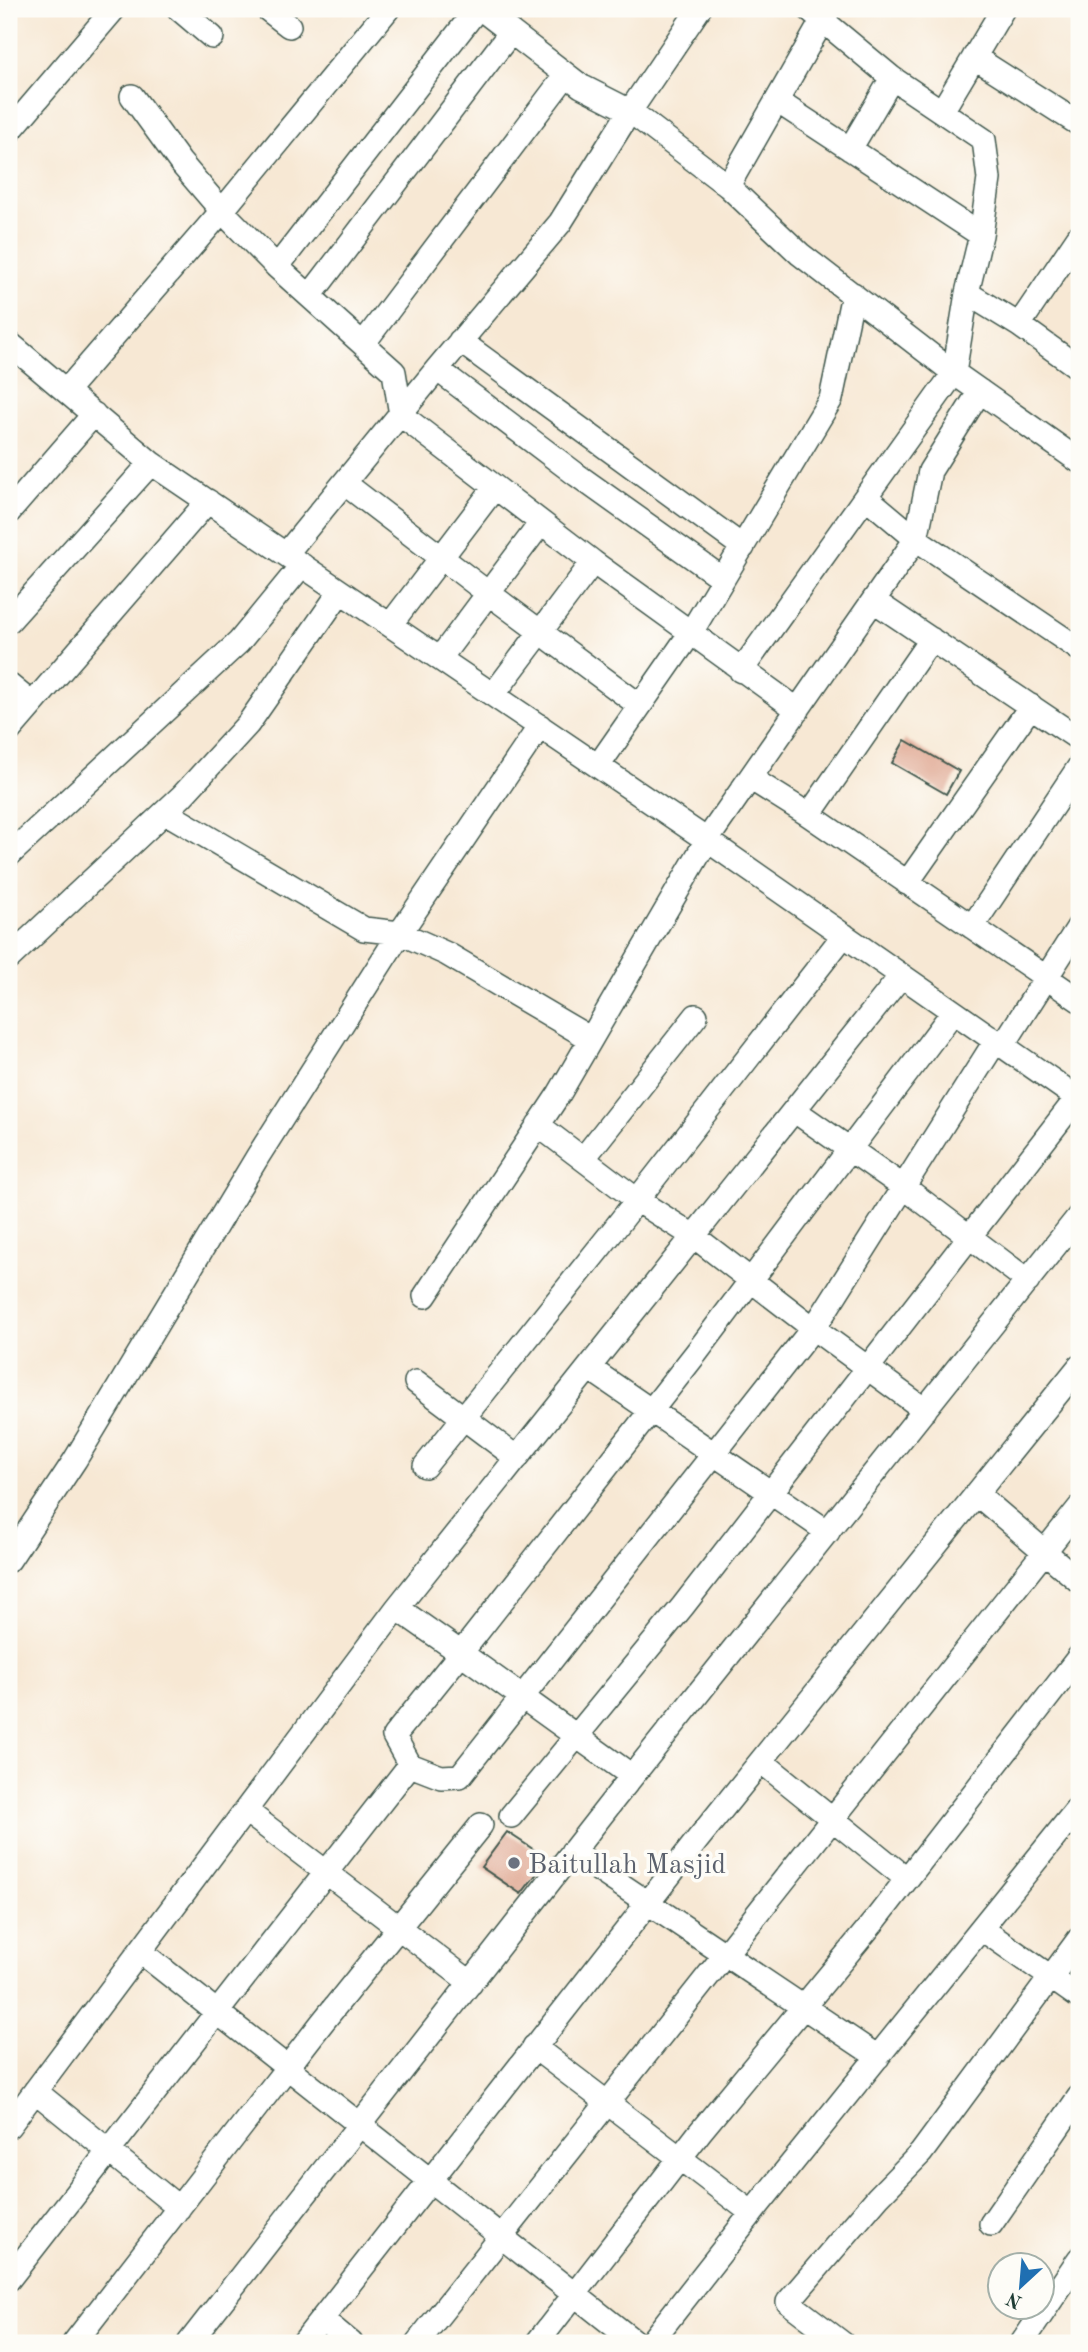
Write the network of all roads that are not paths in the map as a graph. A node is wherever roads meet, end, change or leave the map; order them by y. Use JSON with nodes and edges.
{"nodes":[{"id":1,"x":179,"y":9,"type":"edge"},
{"id":2,"x":267,"y":9,"type":"edge"},
{"id":3,"x":388,"y":9,"type":"edge"},
{"id":4,"x":479,"y":9,"type":"edge"},
{"id":5,"x":699,"y":9,"type":"edge"},
{"id":6,"x":1003,"y":9,"type":"edge"},
{"id":7,"x":105,"y":12,"type":"edge"},
{"id":8,"x":820,"y":12,"type":"edge"},
{"id":9,"x":289,"y":26,"type":"dead end"},
{"id":10,"x":511,"y":32,"type":"junction"},
{"id":11,"x":212,"y":37,"type":"dead end"},
{"id":12,"x":974,"y":57,"type":"junction"},
{"id":13,"x":566,"y":75,"type":"junction"},
{"id":14,"x":892,"y":78,"type":"junction"},
{"id":15,"x":132,"y":96,"type":"dead end"},
{"id":16,"x":777,"y":101,"type":"junction"},
{"id":17,"x":630,"y":111,"type":"junction"},
{"id":18,"x":942,"y":111,"type":"junction"},
{"id":19,"x":1079,"y":124,"type":"edge"},
{"id":20,"x":9,"y":132,"type":"edge"},
{"id":21,"x":850,"y":149,"type":"junction"},
{"id":22,"x":728,"y":186,"type":"junction"},
{"id":23,"x":222,"y":211,"type":"junction"},
{"id":24,"x":981,"y":235,"type":"junction"},
{"id":25,"x":1079,"y":236,"type":"edge"},
{"id":26,"x":277,"y":267,"type":"junction"},
{"id":27,"x":967,"y":293,"type":"junction"},
{"id":28,"x":853,"y":294,"type":"junction"},
{"id":29,"x":310,"y":296,"type":"junction"},
{"id":30,"x":1019,"y":326,"type":"junction"},
{"id":31,"x":460,"y":341,"type":"junction"},
{"id":32,"x":9,"y":343,"type":"edge"},
{"id":33,"x":363,"y":344,"type":"junction"},
{"id":34,"x":1077,"y":363,"type":"edge"},
{"id":35,"x":437,"y":369,"type":"junction"},
{"id":36,"x":954,"y":373,"type":"junction"},
{"id":37,"x":66,"y":391,"type":"junction"},
{"id":38,"x":980,"y":391,"type":"junction"},
{"id":39,"x":94,"y":414,"type":"junction"},
{"id":40,"x":401,"y":415,"type":"junction"},
{"id":41,"x":1079,"y":461,"type":"edge"},
{"id":42,"x":151,"y":463,"type":"junction"},
{"id":43,"x":344,"y":483,"type":"junction"},
{"id":44,"x":495,"y":487,"type":"junction"},
{"id":45,"x":866,"y":497,"type":"junction"},
{"id":46,"x":208,"y":501,"type":"junction"},
{"id":47,"x":9,"y":512,"type":"edge"},
{"id":48,"x":541,"y":523,"type":"junction"},
{"id":49,"x":916,"y":539,"type":"junction"},
{"id":50,"x":743,"y":547,"type":"junction"},
{"id":51,"x":441,"y":557,"type":"junction"},
{"id":52,"x":294,"y":559,"type":"junction"},
{"id":53,"x":593,"y":562,"type":"junction"},
{"id":54,"x":723,"y":579,"type":"junction"},
{"id":55,"x":340,"y":592,"type":"junction"},
{"id":56,"x":488,"y":593,"type":"junction"},
{"id":57,"x":874,"y":601,"type":"junction"},
{"id":58,"x":9,"y":621,"type":"edge"},
{"id":59,"x":390,"y":625,"type":"junction"},
{"id":60,"x":540,"y":630,"type":"junction"},
{"id":61,"x":690,"y":634,"type":"junction"},
{"id":62,"x":931,"y":639,"type":"junction"},
{"id":63,"x":1079,"y":649,"type":"edge"},
{"id":64,"x":440,"y":659,"type":"junction"},
{"id":65,"x":741,"y":671,"type":"junction"},
{"id":66,"x":9,"y":685,"type":"edge"},
{"id":67,"x":493,"y":695,"type":"junction"},
{"id":68,"x":32,"y":704,"type":"junction"},
{"id":69,"x":639,"y":705,"type":"junction"},
{"id":70,"x":1031,"y":706,"type":"junction"},
{"id":71,"x":798,"y":710,"type":"junction"},
{"id":72,"x":540,"y":726,"type":"junction"},
{"id":73,"x":9,"y":731,"type":"edge"},
{"id":74,"x":1079,"y":739,"type":"edge"},
{"id":75,"x":598,"y":766,"type":"junction"},
{"id":76,"x":1079,"y":767,"type":"edge"},
{"id":77,"x":750,"y":778,"type":"junction"},
{"id":78,"x":165,"y":812,"type":"junction"},
{"id":79,"x":809,"y":815,"type":"junction"},
{"id":80,"x":707,"y":840,"type":"junction"},
{"id":81,"x":9,"y":855,"type":"edge"},
{"id":82,"x":907,"y":883,"type":"junction"},
{"id":83,"x":1079,"y":926,"type":"edge"},
{"id":84,"x":972,"y":927,"type":"junction"},
{"id":85,"x":400,"y":933,"type":"junction"},
{"id":86,"x":844,"y":935,"type":"junction"},
{"id":87,"x":9,"y":958,"type":"edge"},
{"id":88,"x":901,"y":976,"type":"junction"},
{"id":89,"x":1046,"y":978,"type":"junction"},
{"id":90,"x":1079,"y":1000,"type":"edge"},
{"id":91,"x":953,"y":1013,"type":"junction"},
{"id":92,"x":696,"y":1016,"type":"dead end"},
{"id":93,"x":591,"y":1039,"type":"junction"},
{"id":94,"x":998,"y":1045,"type":"junction"},
{"id":95,"x":1078,"y":1099,"type":"edge"},
{"id":96,"x":795,"y":1111,"type":"junction"},
{"id":97,"x":538,"y":1125,"type":"junction"},
{"id":98,"x":850,"y":1149,"type":"junction"},
{"id":99,"x":583,"y":1159,"type":"junction"},
{"id":100,"x":905,"y":1188,"type":"junction"},
{"id":101,"x":637,"y":1200,"type":"junction"},
{"id":102,"x":1079,"y":1216,"type":"edge"},
{"id":103,"x":695,"y":1237,"type":"junction"},
{"id":104,"x":970,"y":1237,"type":"junction"},
{"id":105,"x":751,"y":1280,"type":"junction"},
{"id":106,"x":1028,"y":1281,"type":"junction"},
{"id":107,"x":425,"y":1296,"type":"dead end"},
{"id":108,"x":813,"y":1328,"type":"junction"},
{"id":109,"x":1079,"y":1367,"type":"edge"},
{"id":110,"x":589,"y":1368,"type":"junction"},
{"id":111,"x":867,"y":1368,"type":"junction"},
{"id":112,"x":415,"y":1381,"type":"dead end"},
{"id":113,"x":925,"y":1410,"type":"junction"},
{"id":114,"x":651,"y":1411,"type":"junction"},
{"id":115,"x":464,"y":1418,"type":"junction"},
{"id":116,"x":714,"y":1454,"type":"junction"},
{"id":117,"x":517,"y":1458,"type":"junction"},
{"id":118,"x":425,"y":1466,"type":"dead end"},
{"id":119,"x":771,"y":1492,"type":"junction"},
{"id":120,"x":977,"y":1494,"type":"junction"},
{"id":121,"x":1079,"y":1508,"type":"edge"},
{"id":122,"x":828,"y":1532,"type":"junction"},
{"id":123,"x":1044,"y":1552,"type":"junction"},
{"id":124,"x":9,"y":1560,"type":"edge"},
{"id":125,"x":1079,"y":1581,"type":"edge"},
{"id":126,"x":397,"y":1608,"type":"junction"},
{"id":127,"x":461,"y":1653,"type":"junction"},
{"id":128,"x":1079,"y":1657,"type":"edge"},
{"id":129,"x":522,"y":1697,"type":"junction"},
{"id":130,"x":576,"y":1736,"type":"junction"},
{"id":131,"x":761,"y":1762,"type":"junction"},
{"id":132,"x":410,"y":1765,"type":"junction"},
{"id":133,"x":632,"y":1776,"type":"junction"},
{"id":134,"x":1079,"y":1807,"type":"edge"},
{"id":135,"x":246,"y":1811,"type":"junction"},
{"id":136,"x":511,"y":1816,"type":"dead end"},
{"id":137,"x":833,"y":1819,"type":"junction"},
{"id":138,"x":481,"y":1825,"type":"dead end"},
{"id":139,"x":572,"y":1852,"type":"junction"},
{"id":140,"x":326,"y":1872,"type":"junction"},
{"id":141,"x":907,"y":1879,"type":"junction"},
{"id":142,"x":648,"y":1902,"type":"junction"},
{"id":143,"x":398,"y":1927,"type":"junction"},
{"id":144,"x":982,"y":1929,"type":"junction"},
{"id":145,"x":1079,"y":1939,"type":"edge"},
{"id":146,"x":141,"y":1951,"type":"junction"},
{"id":147,"x":726,"y":1955,"type":"junction"},
{"id":148,"x":1051,"y":1978,"type":"junction"},
{"id":149,"x":471,"y":1983,"type":"junction"},
{"id":150,"x":1079,"y":1997,"type":"edge"},
{"id":151,"x":803,"y":2007,"type":"junction"},
{"id":152,"x":217,"y":2012,"type":"junction"},
{"id":153,"x":534,"y":2047,"type":"junction"},
{"id":154,"x":878,"y":2057,"type":"junction"},
{"id":155,"x":287,"y":2068,"type":"junction"},
{"id":156,"x":35,"y":2091,"type":"junction"},
{"id":157,"x":1079,"y":2097,"type":"edge"},
{"id":158,"x":607,"y":2103,"type":"junction"},
{"id":159,"x":360,"y":2125,"type":"junction"},
{"id":160,"x":9,"y":2126,"type":"edge"},
{"id":161,"x":109,"y":2151,"type":"junction"},
{"id":162,"x":679,"y":2159,"type":"junction"},
{"id":163,"x":431,"y":2182,"type":"junction"},
{"id":164,"x":179,"y":2208,"type":"junction"},
{"id":165,"x":752,"y":2213,"type":"junction"},
{"id":166,"x":991,"y":2224,"type":"dead end"},
{"id":167,"x":500,"y":2237,"type":"junction"},
{"id":168,"x":1079,"y":2259,"type":"edge"},
{"id":169,"x":9,"y":2279,"type":"edge"},
{"id":170,"x":574,"y":2295,"type":"junction"},
{"id":171,"x":322,"y":2319,"type":"junction"},
{"id":172,"x":74,"y":2343,"type":"edge"},
{"id":173,"x":189,"y":2343,"type":"edge"},
{"id":174,"x":303,"y":2343,"type":"edge"},
{"id":175,"x":351,"y":2343,"type":"edge"},
{"id":176,"x":417,"y":2343,"type":"edge"},
{"id":177,"x":537,"y":2343,"type":"edge"},
{"id":178,"x":636,"y":2343,"type":"edge"},
{"id":179,"x":650,"y":2343,"type":"edge"},
{"id":180,"x":842,"y":2343,"type":"edge"},
{"id":181,"x":1022,"y":2343,"type":"edge"}],
"edges":[{"from":1,"to":11,"type":"street"},
{"from":2,"to":9,"type":"street"},
{"from":3,"to":23,"type":"street"},
{"from":4,"to":10,"type":"street"},
{"from":4,"to":26,"type":"street"},
{"from":5,"to":17,"type":"street"},
{"from":6,"to":12,"type":"street"},
{"from":7,"to":20,"type":"street"},
{"from":8,"to":14,"type":"street"},
{"from":8,"to":16,"type":"street"},
{"from":10,"to":13,"type":"street"},
{"from":10,"to":29,"type":"street"},
{"from":12,"to":18,"type":"street"},
{"from":12,"to":19,"type":"street"},
{"from":13,"to":17,"type":"street"},
{"from":13,"to":33,"type":"street"},
{"from":14,"to":18,"type":"street"},
{"from":14,"to":21,"type":"street"},
{"from":15,"to":23,"type":"street"},
{"from":16,"to":21,"type":"street"},
{"from":16,"to":22,"type":"street"},
{"from":17,"to":22,"type":"street"},
{"from":17,"to":31,"type":"street"},
{"from":18,"to":24,"type":"street"},
{"from":21,"to":24,"type":"street"},
{"from":22,"to":28,"type":"street"},
{"from":23,"to":26,"type":"street"},
{"from":23,"to":37,"type":"street"},
{"from":24,"to":27,"type":"street"},
{"from":25,"to":30,"type":"street"},
{"from":26,"to":29,"type":"street"},
{"from":27,"to":30,"type":"street"},
{"from":27,"to":36,"type":"street"},
{"from":28,"to":36,"type":"street"},
{"from":28,"to":50,"type":"street"},
{"from":29,"to":33,"type":"street"},
{"from":30,"to":34,"type":"street"},
{"from":31,"to":35,"type":"street"},
{"from":31,"to":50,"type":"street"},
{"from":32,"to":37,"type":"street"},
{"from":33,"to":40,"type":"street"},
{"from":35,"to":40,"type":"street"},
{"from":35,"to":54,"type":"street"},
{"from":36,"to":38,"type":"street"},
{"from":36,"to":45,"type":"street"},
{"from":37,"to":39,"type":"street"},
{"from":38,"to":41,"type":"street"},
{"from":38,"to":49,"type":"street"},
{"from":39,"to":42,"type":"street"},
{"from":39,"to":47,"type":"street"},
{"from":40,"to":43,"type":"street"},
{"from":40,"to":44,"type":"street"},
{"from":42,"to":46,"type":"street"},
{"from":42,"to":58,"type":"street"},
{"from":43,"to":51,"type":"street"},
{"from":43,"to":52,"type":"street"},
{"from":44,"to":48,"type":"street"},
{"from":44,"to":51,"type":"street"},
{"from":45,"to":49,"type":"street"},
{"from":45,"to":65,"type":"street"},
{"from":46,"to":52,"type":"street"},
{"from":46,"to":68,"type":"street"},
{"from":48,"to":53,"type":"street"},
{"from":48,"to":56,"type":"street"},
{"from":49,"to":57,"type":"street"},
{"from":49,"to":63,"type":"street"},
{"from":50,"to":54,"type":"street"},
{"from":51,"to":56,"type":"street"},
{"from":51,"to":59,"type":"street"},
{"from":52,"to":55,"type":"street"},
{"from":52,"to":81,"type":"street"},
{"from":53,"to":60,"type":"street"},
{"from":53,"to":61,"type":"street"},
{"from":54,"to":61,"type":"street"},
{"from":55,"to":59,"type":"street"},
{"from":55,"to":78,"type":"street"},
{"from":56,"to":60,"type":"street"},
{"from":56,"to":64,"type":"street"},
{"from":57,"to":62,"type":"street"},
{"from":57,"to":71,"type":"street"},
{"from":59,"to":64,"type":"street"},
{"from":60,"to":67,"type":"street"},
{"from":60,"to":69,"type":"street"},
{"from":61,"to":65,"type":"street"},
{"from":61,"to":69,"type":"street"},
{"from":62,"to":70,"type":"street"},
{"from":62,"to":79,"type":"street"},
{"from":64,"to":67,"type":"street"},
{"from":65,"to":71,"type":"street"},
{"from":66,"to":68,"type":"street"},
{"from":67,"to":72,"type":"street"},
{"from":68,"to":73,"type":"street"},
{"from":69,"to":75,"type":"street"},
{"from":70,"to":74,"type":"street"},
{"from":70,"to":82,"type":"street"},
{"from":71,"to":77,"type":"street"},
{"from":72,"to":75,"type":"street"},
{"from":72,"to":85,"type":"street"},
{"from":75,"to":80,"type":"street"},
{"from":76,"to":84,"type":"street"},
{"from":77,"to":79,"type":"street"},
{"from":77,"to":80,"type":"street"},
{"from":78,"to":85,"type":"street"},
{"from":78,"to":87,"type":"street"},
{"from":79,"to":82,"type":"street"},
{"from":80,"to":86,"type":"street"},
{"from":80,"to":93,"type":"street"},
{"from":82,"to":84,"type":"street"},
{"from":83,"to":89,"type":"street"},
{"from":84,"to":89,"type":"street"},
{"from":85,"to":93,"type":"street"},
{"from":85,"to":124,"type":"street"},
{"from":86,"to":88,"type":"street"},
{"from":86,"to":101,"type":"street"},
{"from":88,"to":91,"type":"street"},
{"from":88,"to":96,"type":"street"},
{"from":89,"to":90,"type":"street"},
{"from":89,"to":94,"type":"street"},
{"from":91,"to":94,"type":"street"},
{"from":91,"to":98,"type":"street"},
{"from":92,"to":99,"type":"street"},
{"from":93,"to":97,"type":"street"},
{"from":94,"to":95,"type":"street"},
{"from":94,"to":100,"type":"street"},
{"from":95,"to":104,"type":"street"},
{"from":96,"to":98,"type":"street"},
{"from":96,"to":103,"type":"street"},
{"from":97,"to":99,"type":"street"},
{"from":97,"to":107,"type":"street"},
{"from":98,"to":100,"type":"street"},
{"from":98,"to":105,"type":"street"},
{"from":99,"to":101,"type":"street"},
{"from":100,"to":104,"type":"street"},
{"from":100,"to":108,"type":"street"},
{"from":101,"to":103,"type":"street"},
{"from":101,"to":115,"type":"street"},
{"from":102,"to":106,"type":"street"},
{"from":103,"to":105,"type":"street"},
{"from":103,"to":110,"type":"street"},
{"from":104,"to":106,"type":"street"},
{"from":104,"to":111,"type":"street"},
{"from":105,"to":108,"type":"street"},
{"from":105,"to":114,"type":"street"},
{"from":106,"to":113,"type":"street"},
{"from":108,"to":111,"type":"street"},
{"from":108,"to":116,"type":"street"},
{"from":109,"to":120,"type":"street"},
{"from":110,"to":114,"type":"street"},
{"from":110,"to":117,"type":"street"},
{"from":111,"to":113,"type":"street"},
{"from":111,"to":119,"type":"street"},
{"from":112,"to":115,"type":"street"},
{"from":113,"to":122,"type":"street"},
{"from":114,"to":116,"type":"street"},
{"from":114,"to":127,"type":"street"},
{"from":115,"to":117,"type":"street"},
{"from":115,"to":118,"type":"street"},
{"from":116,"to":119,"type":"street"},
{"from":116,"to":129,"type":"street"},
{"from":117,"to":126,"type":"street"},
{"from":119,"to":122,"type":"street"},
{"from":119,"to":130,"type":"street"},
{"from":120,"to":123,"type":"street"},
{"from":120,"to":131,"type":"street"},
{"from":121,"to":123,"type":"street"},
{"from":122,"to":133,"type":"street"},
{"from":123,"to":125,"type":"street"},
{"from":123,"to":137,"type":"street"},
{"from":126,"to":127,"type":"street"},
{"from":126,"to":135,"type":"street"},
{"from":127,"to":129,"type":"street"},
{"from":127,"to":132,"type":"street"},
{"from":128,"to":141,"type":"street"},
{"from":129,"to":130,"type":"street"},
{"from":129,"to":132,"type":"street"},
{"from":130,"to":133,"type":"street"},
{"from":130,"to":136,"type":"street"},
{"from":131,"to":137,"type":"street"},
{"from":131,"to":142,"type":"street"},
{"from":132,"to":140,"type":"street"},
{"from":133,"to":139,"type":"street"},
{"from":134,"to":144,"type":"street"},
{"from":135,"to":140,"type":"street"},
{"from":135,"to":146,"type":"street"},
{"from":137,"to":141,"type":"street"},
{"from":137,"to":147,"type":"street"},
{"from":138,"to":143,"type":"street"},
{"from":139,"to":142,"type":"street"},
{"from":139,"to":149,"type":"street"},
{"from":140,"to":143,"type":"street"},
{"from":140,"to":152,"type":"street"},
{"from":141,"to":151,"type":"street"},
{"from":142,"to":147,"type":"street"},
{"from":142,"to":153,"type":"street"},
{"from":143,"to":149,"type":"street"},
{"from":143,"to":155,"type":"street"},
{"from":144,"to":148,"type":"street"},
{"from":144,"to":154,"type":"street"},
{"from":145,"to":148,"type":"street"},
{"from":146,"to":152,"type":"street"},
{"from":146,"to":156,"type":"street"},
{"from":147,"to":151,"type":"street"},
{"from":147,"to":158,"type":"street"},
{"from":148,"to":150,"type":"street"},
{"from":148,"to":180,"type":"street"},
{"from":149,"to":159,"type":"street"},
{"from":151,"to":154,"type":"street"},
{"from":151,"to":162,"type":"street"},
{"from":152,"to":155,"type":"street"},
{"from":152,"to":161,"type":"street"},
{"from":153,"to":158,"type":"street"},
{"from":153,"to":163,"type":"street"},
{"from":154,"to":165,"type":"street"},
{"from":155,"to":159,"type":"street"},
{"from":155,"to":164,"type":"street"},
{"from":156,"to":160,"type":"street"},
{"from":156,"to":161,"type":"street"},
{"from":157,"to":166,"type":"street"},
{"from":158,"to":162,"type":"street"},
{"from":158,"to":167,"type":"street"},
{"from":159,"to":163,"type":"street"},
{"from":159,"to":173,"type":"street"},
{"from":161,"to":164,"type":"street"},
{"from":161,"to":169,"type":"street"},
{"from":162,"to":165,"type":"street"},
{"from":162,"to":170,"type":"street"},
{"from":163,"to":167,"type":"street"},
{"from":163,"to":171,"type":"street"},
{"from":164,"to":172,"type":"street"},
{"from":165,"to":179,"type":"street"},
{"from":167,"to":170,"type":"street"},
{"from":167,"to":176,"type":"street"},
{"from":168,"to":181,"type":"street"},
{"from":170,"to":177,"type":"street"},
{"from":170,"to":178,"type":"street"},
{"from":171,"to":174,"type":"street"},
{"from":171,"to":175,"type":"street"}]}
